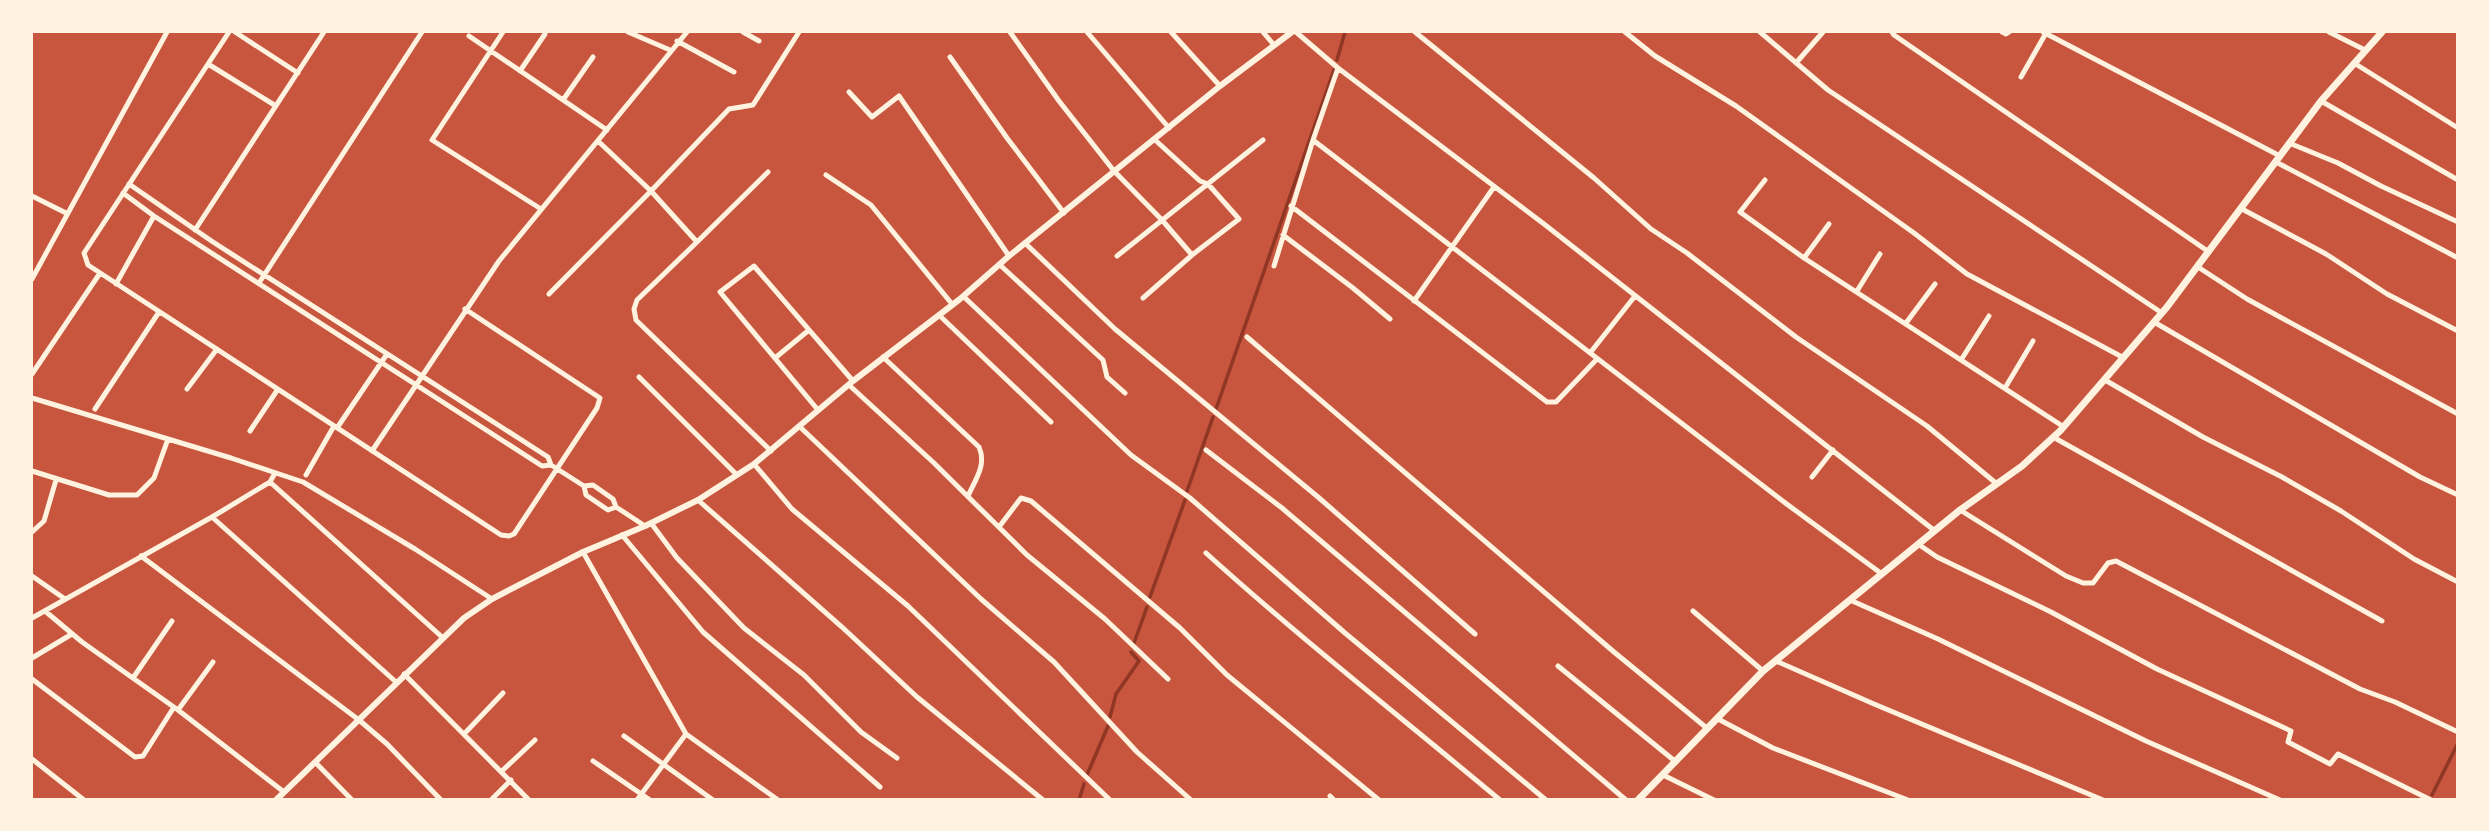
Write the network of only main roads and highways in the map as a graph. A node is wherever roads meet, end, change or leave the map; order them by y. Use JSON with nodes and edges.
{"nodes":[{"id":1,"x":2382,"y":32,"type":"edge"},
{"id":2,"x":1638,"y":800,"type":"edge"}],
"edges":[{"from":1,"to":2,"type":"main road"}]}
